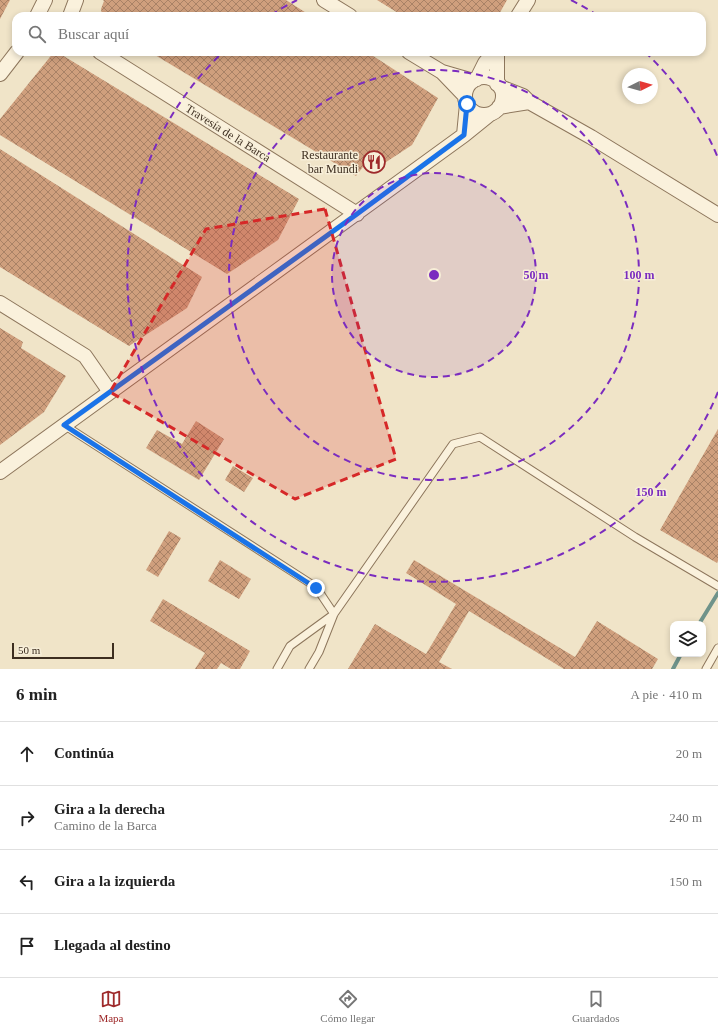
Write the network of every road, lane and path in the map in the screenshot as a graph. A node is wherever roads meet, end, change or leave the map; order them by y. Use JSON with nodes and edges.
{"nodes":[{"id":1,"x":45,"y":0,"type":"edge"},
{"id":2,"x":76,"y":0,"type":"edge"},
{"id":3,"x":324,"y":0,"type":"edge"},
{"id":4,"x":528,"y":0,"type":"edge"},
{"id":5,"x":39,"y":12,"type":"edge"},
{"id":6,"x":72,"y":12,"type":"edge"},
{"id":7,"x":344,"y":12,"type":"edge"},
{"id":8,"x":520,"y":12,"type":"edge"},
{"id":9,"x":14,"y":56,"type":"edge"},
{"id":10,"x":106,"y":56,"type":"edge"},
{"id":11,"x":416,"y":56,"type":"edge"},
{"id":12,"x":491,"y":56,"type":"edge"},
{"id":13,"x":495,"y":56,"type":"edge"},
{"id":14,"x":442,"y":72,"type":"junction"},
{"id":15,"x":0,"y":74,"type":"edge"},
{"id":16,"x":475,"y":80,"type":"junction"},
{"id":17,"x":499,"y":85,"type":"junction"},
{"id":18,"x":466,"y":100,"type":"junction"},
{"id":19,"x":529,"y":102,"type":"junction"},
{"id":20,"x":495,"y":110,"type":"junction"},
{"id":21,"x":464,"y":135,"type":"junction"},
{"id":22,"x":357,"y":214,"type":"junction"},
{"id":23,"x":718,"y":215,"type":"edge"},
{"id":24,"x":0,"y":303,"type":"edge"},
{"id":25,"x":110,"y":392,"type":"junction"},
{"id":26,"x":64,"y":425,"type":"junction"},
{"id":27,"x":0,"y":472,"type":"edge"},
{"id":28,"x":717,"y":586,"type":"edge"},
{"id":29,"x":334,"y":614,"type":"junction"},
{"id":30,"x":718,"y":648,"type":"edge"},
{"id":31,"x":277,"y":669,"type":"edge"},
{"id":32,"x":309,"y":669,"type":"edge"},
{"id":33,"x":706,"y":669,"type":"edge"}],
"edges":[{"from":1,"to":5,"type":"street"},
{"from":2,"to":6,"type":"street"},
{"from":3,"to":7,"type":"street"},
{"from":4,"to":8,"type":"street"},
{"from":9,"to":15,"type":"street"},
{"from":10,"to":22,"type":"street","name":"Travesía de la Barca"},
{"from":11,"to":14,"type":"street"},
{"from":12,"to":16,"type":"street"},
{"from":13,"to":17,"type":"street"},
{"from":14,"to":16,"type":"street"},
{"from":14,"to":18,"type":"street"},
{"from":16,"to":17,"type":"street"},
{"from":16,"to":18,"type":"street"},
{"from":17,"to":19,"type":"street"},
{"from":17,"to":20,"type":"street"},
{"from":18,"to":20,"type":"street"},
{"from":18,"to":21,"type":"street"},
{"from":19,"to":20,"type":"street"},
{"from":19,"to":23,"type":"street"},
{"from":20,"to":21,"type":"street"},
{"from":21,"to":22,"type":"street"},
{"from":22,"to":25,"type":"street"},
{"from":24,"to":25,"type":"street"},
{"from":25,"to":26,"type":"street"},
{"from":26,"to":27,"type":"street"},
{"from":26,"to":29,"type":"lane"},
{"from":28,"to":29,"type":"lane"},
{"from":29,"to":31,"type":"lane"},
{"from":29,"to":32,"type":"lane"},
{"from":30,"to":33,"type":"lane"}]}
